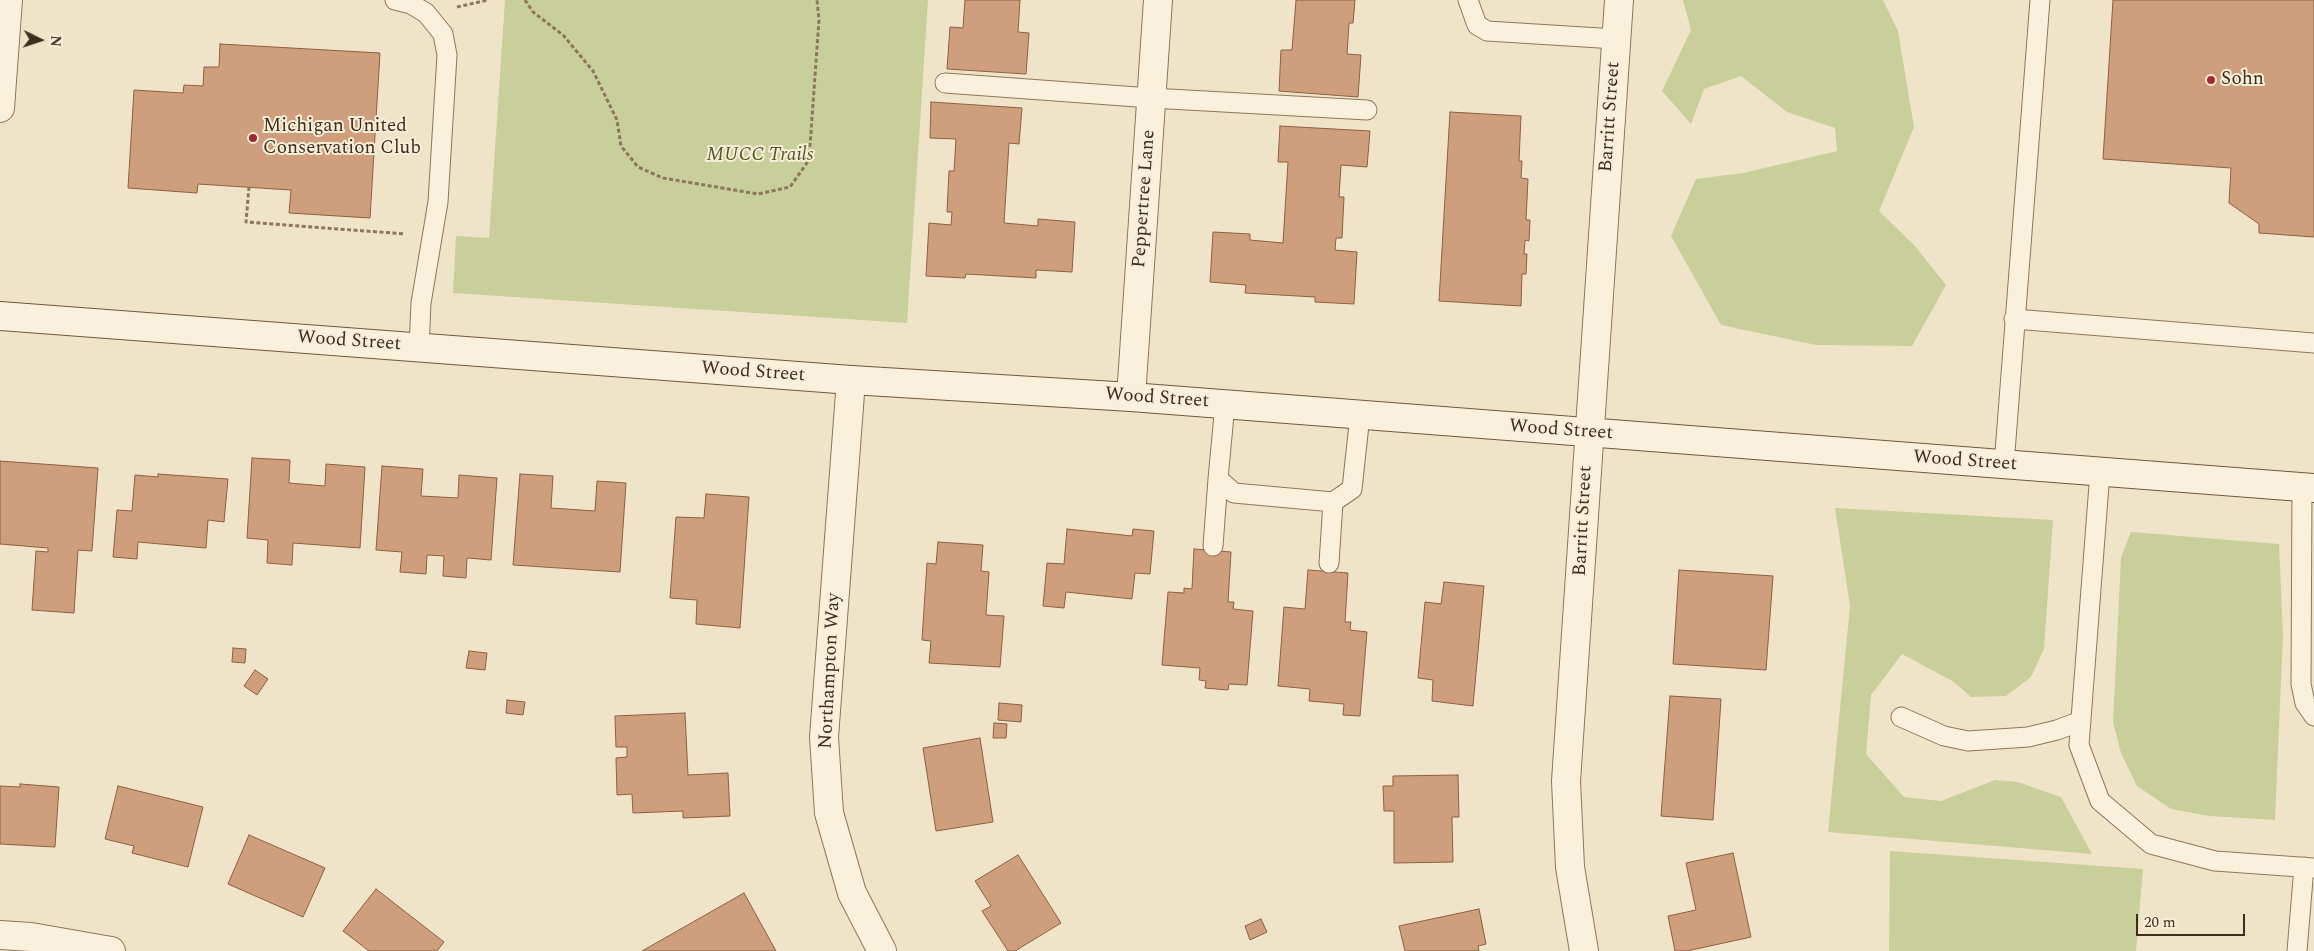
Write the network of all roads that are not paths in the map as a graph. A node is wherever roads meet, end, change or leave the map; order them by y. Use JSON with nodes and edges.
{"nodes":[{"id":1,"x":8,"y":0,"type":"edge"},
{"id":2,"x":396,"y":0,"type":"edge"},
{"id":3,"x":1158,"y":0,"type":"edge"},
{"id":4,"x":1468,"y":0,"type":"edge"},
{"id":5,"x":1619,"y":0,"type":"edge"},
{"id":6,"x":2040,"y":0,"type":"edge"},
{"id":7,"x":1616,"y":39,"type":"junction"},
{"id":8,"x":945,"y":82,"type":"dead end"},
{"id":9,"x":1151,"y":98,"type":"junction"},
{"id":10,"x":0,"y":108,"type":"edge"},
{"id":11,"x":1367,"y":110,"type":"dead end"},
{"id":12,"x":0,"y":316,"type":"edge"},
{"id":13,"x":2014,"y":319,"type":"junction"},
{"id":14,"x":2314,"y":343,"type":"edge"},
{"id":15,"x":419,"y":348,"type":"junction"},
{"id":16,"x":851,"y":380,"type":"junction"},
{"id":17,"x":1131,"y":397,"type":"junction"},
{"id":18,"x":1225,"y":404,"type":"junction"},
{"id":19,"x":1360,"y":415,"type":"junction"},
{"id":20,"x":1590,"y":434,"type":"junction"},
{"id":21,"x":2004,"y":465,"type":"junction"},
{"id":22,"x":2100,"y":472,"type":"junction"},
{"id":23,"x":1218,"y":479,"type":"junction"},
{"id":24,"x":2308,"y":488,"type":"edge"},
{"id":25,"x":1333,"y":502,"type":"junction"},
{"id":26,"x":1213,"y":546,"type":"dead end"},
{"id":27,"x":1329,"y":564,"type":"dead end"},
{"id":28,"x":2314,"y":716,"type":"edge"},
{"id":29,"x":1901,"y":717,"type":"dead end"},
{"id":30,"x":2081,"y":721,"type":"junction"},
{"id":31,"x":2309,"y":867,"type":"edge"},
{"id":32,"x":0,"y":935,"type":"edge"},
{"id":33,"x":111,"y":951,"type":"edge"},
{"id":34,"x":882,"y":951,"type":"edge"},
{"id":35,"x":1584,"y":951,"type":"edge"},
{"id":36,"x":2297,"y":951,"type":"edge"}],
"edges":[{"from":1,"to":10,"type":"street"},
{"from":2,"to":15,"type":"lane"},
{"from":3,"to":9,"type":"street","name":"Peppertree Lane"},
{"from":4,"to":7,"type":"lane"},
{"from":5,"to":7,"type":"street","name":"Barritt Street"},
{"from":6,"to":13,"type":"lane"},
{"from":7,"to":20,"type":"street","name":"Barritt Street"},
{"from":8,"to":9,"type":"lane"},
{"from":9,"to":11,"type":"lane"},
{"from":9,"to":17,"type":"street","name":"Peppertree Lane"},
{"from":12,"to":15,"type":"street","name":"Wood Street"},
{"from":13,"to":14,"type":"lane"},
{"from":13,"to":21,"type":"lane"},
{"from":15,"to":16,"type":"street","name":"Wood Street"},
{"from":16,"to":17,"type":"street","name":"Wood Street"},
{"from":16,"to":34,"type":"street","name":"Northampton Way"},
{"from":17,"to":18,"type":"street","name":"Wood Street"},
{"from":18,"to":19,"type":"street","name":"Wood Street"},
{"from":18,"to":23,"type":"lane"},
{"from":19,"to":20,"type":"street","name":"Wood Street"},
{"from":19,"to":25,"type":"lane"},
{"from":20,"to":21,"type":"street","name":"Wood Street"},
{"from":20,"to":35,"type":"street","name":"Barritt Street"},
{"from":21,"to":22,"type":"street","name":"Wood Street"},
{"from":22,"to":24,"type":"street","name":"Wood Street"},
{"from":22,"to":30,"type":"lane"},
{"from":23,"to":25,"type":"lane"},
{"from":23,"to":26,"type":"lane"},
{"from":24,"to":28,"type":"lane"},
{"from":25,"to":27,"type":"lane"},
{"from":29,"to":30,"type":"lane"},
{"from":30,"to":31,"type":"lane"},
{"from":31,"to":36,"type":"lane"},
{"from":32,"to":33,"type":"street"}]}
